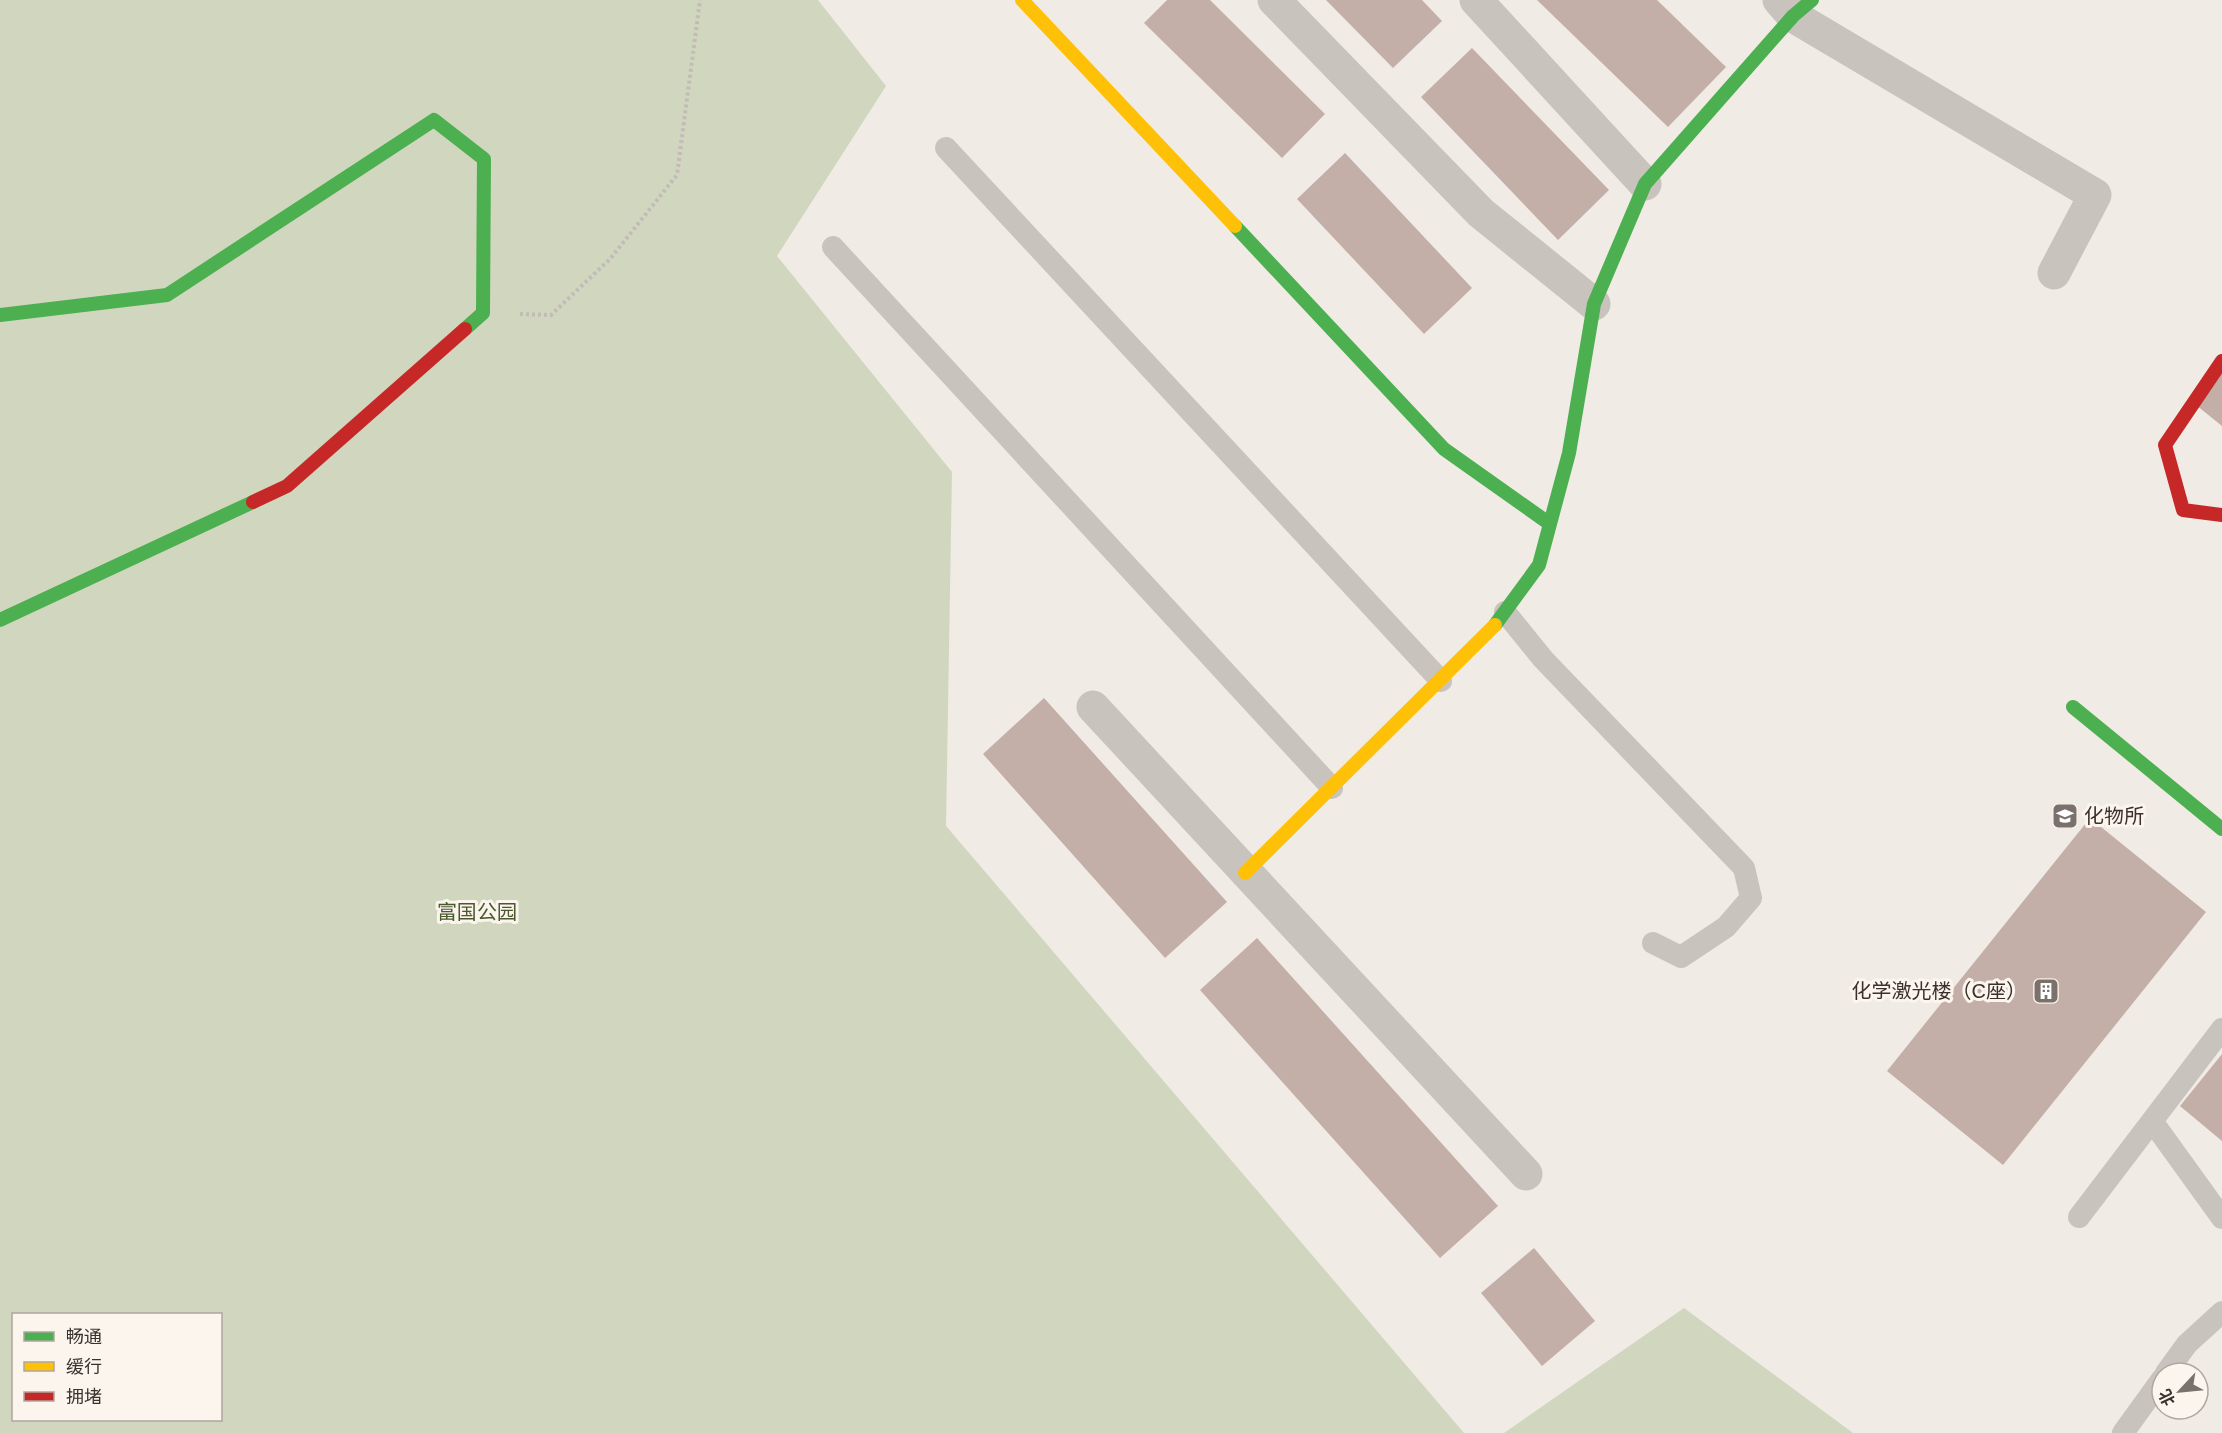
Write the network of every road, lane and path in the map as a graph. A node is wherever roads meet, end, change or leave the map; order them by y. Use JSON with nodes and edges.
{"nodes":[{"id":1,"x":700,"y":0,"type":"edge"},
{"id":2,"x":1022,"y":0,"type":"edge"},
{"id":3,"x":1274,"y":0,"type":"edge"},
{"id":4,"x":1476,"y":0,"type":"edge"},
{"id":5,"x":1795,"y":5,"type":"edge"},
{"id":6,"x":946,"y":148,"type":"dead end"},
{"id":7,"x":1645,"y":184,"type":"junction"},
{"id":8,"x":833,"y":247,"type":"dead end"},
{"id":9,"x":2054,"y":273,"type":"dead end"},
{"id":10,"x":1593,"y":304,"type":"junction"},
{"id":11,"x":483,"y":313,"type":"junction"},
{"id":12,"x":0,"y":315,"type":"edge"},
{"id":13,"x":2222,"y":361,"type":"edge"},
{"id":14,"x":2222,"y":515,"type":"edge"},
{"id":15,"x":1550,"y":524,"type":"junction"},
{"id":16,"x":1505,"y":612,"type":"junction"},
{"id":17,"x":0,"y":620,"type":"edge"},
{"id":18,"x":1441,"y":681,"type":"junction"},
{"id":19,"x":1093,"y":707,"type":"dead end"},
{"id":20,"x":2073,"y":707,"type":"dead end"},
{"id":21,"x":1332,"y":788,"type":"junction"},
{"id":22,"x":2222,"y":829,"type":"edge"},
{"id":23,"x":1245,"y":873,"type":"junction"},
{"id":24,"x":1653,"y":943,"type":"dead end"},
{"id":25,"x":2222,"y":1029,"type":"edge"},
{"id":26,"x":2152,"y":1122,"type":"junction"},
{"id":27,"x":1526,"y":1174,"type":"dead end"},
{"id":28,"x":2079,"y":1217,"type":"dead end"},
{"id":29,"x":2222,"y":1218,"type":"edge"},
{"id":30,"x":2222,"y":1312,"type":"edge"},
{"id":31,"x":2175,"y":1361,"type":"edge"},
{"id":32,"x":2150,"y":1396,"type":"edge"},
{"id":33,"x":2123,"y":1433,"type":"edge"}],
"edges":[{"from":1,"to":11,"type":"path"},
{"from":2,"to":15,"type":"street"},
{"from":3,"to":10,"type":"street"},
{"from":4,"to":7,"type":"street"},
{"from":5,"to":7,"type":"street"},
{"from":5,"to":9,"type":"street"},
{"from":6,"to":18,"type":"lane"},
{"from":7,"to":10,"type":"street"},
{"from":8,"to":21,"type":"lane"},
{"from":10,"to":15,"type":"street"},
{"from":11,"to":12,"type":"street"},
{"from":11,"to":17,"type":"street"},
{"from":13,"to":14,"type":"street"},
{"from":15,"to":16,"type":"street"},
{"from":16,"to":18,"type":"street"},
{"from":16,"to":24,"type":"lane"},
{"from":18,"to":21,"type":"street"},
{"from":19,"to":23,"type":"street"},
{"from":20,"to":22,"type":"street"},
{"from":21,"to":23,"type":"street"},
{"from":23,"to":27,"type":"street"},
{"from":25,"to":26,"type":"lane"},
{"from":26,"to":28,"type":"lane"},
{"from":26,"to":29,"type":"lane"},
{"from":30,"to":31,"type":"lane"},
{"from":32,"to":33,"type":"lane"}]}
